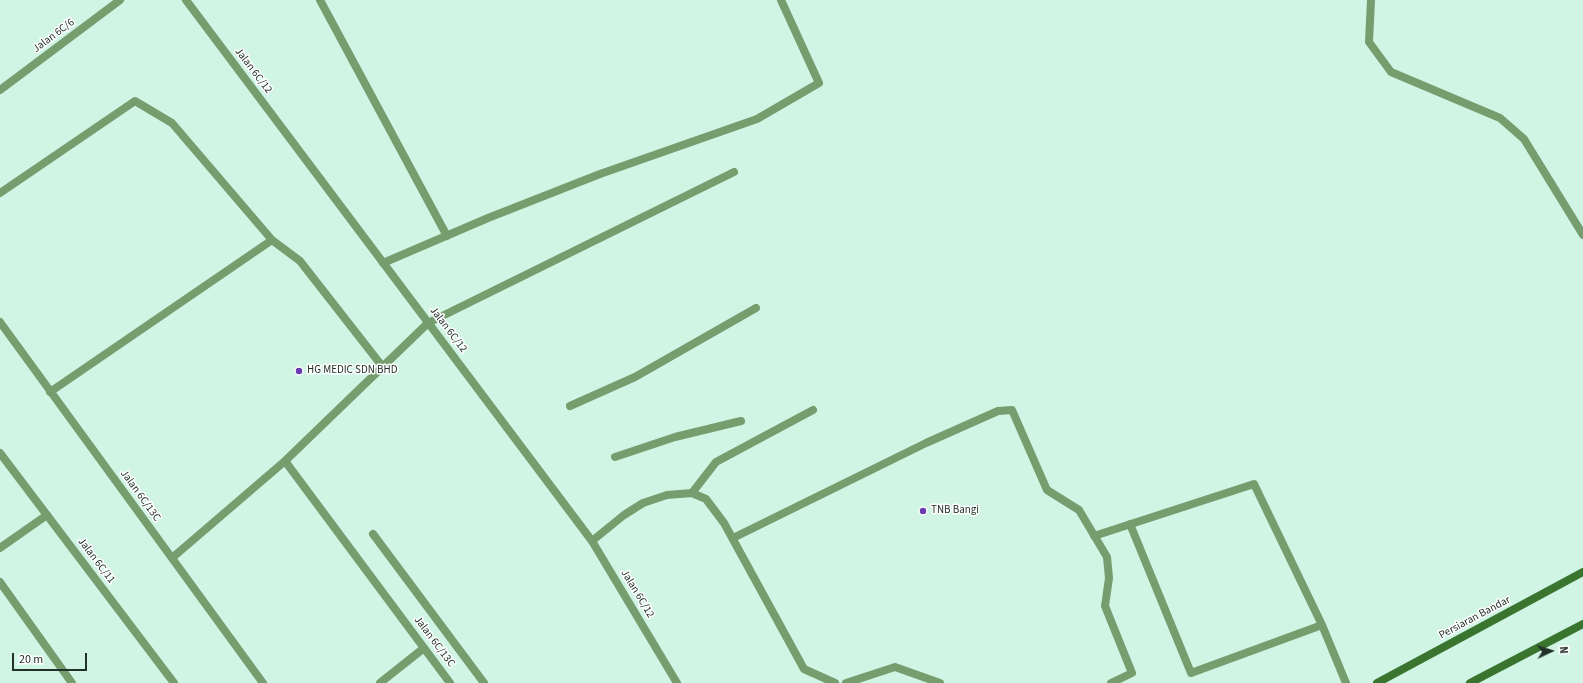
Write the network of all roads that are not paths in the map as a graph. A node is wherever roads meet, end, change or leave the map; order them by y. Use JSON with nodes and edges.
{"nodes":[{"id":1,"x":120,"y":0,"type":"edge"},
{"id":2,"x":186,"y":0,"type":"edge"},
{"id":3,"x":320,"y":0,"type":"edge"},
{"id":4,"x":781,"y":0,"type":"edge"},
{"id":5,"x":1371,"y":0,"type":"edge"},
{"id":6,"x":0,"y":90,"type":"edge"},
{"id":7,"x":734,"y":172,"type":"dead end"},
{"id":8,"x":0,"y":193,"type":"edge"},
{"id":9,"x":1583,"y":235,"type":"edge"},
{"id":10,"x":447,"y":236,"type":"junction"},
{"id":11,"x":272,"y":240,"type":"junction"},
{"id":12,"x":383,"y":263,"type":"junction"},
{"id":13,"x":756,"y":308,"type":"dead end"},
{"id":14,"x":0,"y":322,"type":"edge"},
{"id":15,"x":428,"y":323,"type":"junction"},
{"id":16,"x":382,"y":366,"type":"junction"},
{"id":17,"x":50,"y":392,"type":"junction"},
{"id":18,"x":570,"y":406,"type":"dead end"},
{"id":19,"x":813,"y":410,"type":"dead end"},
{"id":20,"x":741,"y":421,"type":"dead end"},
{"id":21,"x":0,"y":453,"type":"edge"},
{"id":22,"x":615,"y":457,"type":"dead end"},
{"id":23,"x":285,"y":461,"type":"junction"},
{"id":24,"x":692,"y":493,"type":"junction"},
{"id":25,"x":47,"y":515,"type":"junction"},
{"id":26,"x":1130,"y":524,"type":"junction"},
{"id":27,"x":373,"y":534,"type":"dead end"},
{"id":28,"x":1094,"y":536,"type":"junction"},
{"id":29,"x":733,"y":538,"type":"junction"},
{"id":30,"x":592,"y":541,"type":"junction"},
{"id":31,"x":0,"y":548,"type":"edge"},
{"id":32,"x":172,"y":558,"type":"junction"},
{"id":33,"x":1583,"y":572,"type":"edge"},
{"id":34,"x":0,"y":582,"type":"edge"},
{"id":35,"x":1583,"y":624,"type":"edge"},
{"id":36,"x":1322,"y":626,"type":"junction"},
{"id":37,"x":424,"y":648,"type":"junction"},
{"id":38,"x":72,"y":683,"type":"edge"},
{"id":39,"x":174,"y":683,"type":"edge"},
{"id":40,"x":263,"y":683,"type":"edge"},
{"id":41,"x":380,"y":683,"type":"edge"},
{"id":42,"x":450,"y":683,"type":"edge"},
{"id":43,"x":484,"y":683,"type":"edge"},
{"id":44,"x":677,"y":683,"type":"edge"},
{"id":45,"x":835,"y":683,"type":"edge"},
{"id":46,"x":846,"y":683,"type":"edge"},
{"id":47,"x":940,"y":683,"type":"edge"},
{"id":48,"x":1111,"y":683,"type":"edge"},
{"id":49,"x":1346,"y":683,"type":"edge"},
{"id":50,"x":1377,"y":683,"type":"edge"},
{"id":51,"x":1470,"y":683,"type":"edge"}],
"edges":[{"from":1,"to":6,"type":"street","name":"Jalan 6C/6"},
{"from":2,"to":12,"type":"street","name":"Jalan 6C/12"},
{"from":3,"to":10,"type":"street"},
{"from":4,"to":10,"type":"street"},
{"from":5,"to":9,"type":"street"},
{"from":7,"to":15,"type":"street"},
{"from":8,"to":11,"type":"street"},
{"from":10,"to":12,"type":"street"},
{"from":11,"to":16,"type":"street"},
{"from":11,"to":17,"type":"street"},
{"from":12,"to":15,"type":"street","name":"Jalan 6C/12"},
{"from":13,"to":18,"type":"street"},
{"from":14,"to":17,"type":"street","name":"Jalan 6C/13C"},
{"from":15,"to":16,"type":"street"},
{"from":15,"to":30,"type":"street","name":"Jalan 6C/12"},
{"from":16,"to":23,"type":"street"},
{"from":17,"to":32,"type":"street","name":"Jalan 6C/13C"},
{"from":19,"to":24,"type":"street"},
{"from":20,"to":22,"type":"street"},
{"from":21,"to":25,"type":"street","name":"Jalan 6C/11"},
{"from":23,"to":32,"type":"street"},
{"from":23,"to":37,"type":"street","name":"Jalan 6C/13C"},
{"from":24,"to":29,"type":"street"},
{"from":24,"to":30,"type":"street"},
{"from":25,"to":31,"type":"street"},
{"from":25,"to":39,"type":"street","name":"Jalan 6C/11"},
{"from":26,"to":28,"type":"street"},
{"from":26,"to":36,"type":"street"},
{"from":26,"to":36,"type":"street"},
{"from":27,"to":43,"type":"street"},
{"from":28,"to":29,"type":"street"},
{"from":28,"to":48,"type":"street"},
{"from":29,"to":45,"type":"street"},
{"from":30,"to":44,"type":"street","name":"Jalan 6C/12"},
{"from":32,"to":40,"type":"street","name":"Jalan 6C/13C"},
{"from":33,"to":50,"type":"main road","name":"Persiaran Bandar"},
{"from":34,"to":38,"type":"street"},
{"from":35,"to":51,"type":"main road"},
{"from":36,"to":49,"type":"street"},
{"from":37,"to":41,"type":"street"},
{"from":37,"to":42,"type":"street","name":"Jalan 6C/13C"},
{"from":46,"to":47,"type":"street"}]}
